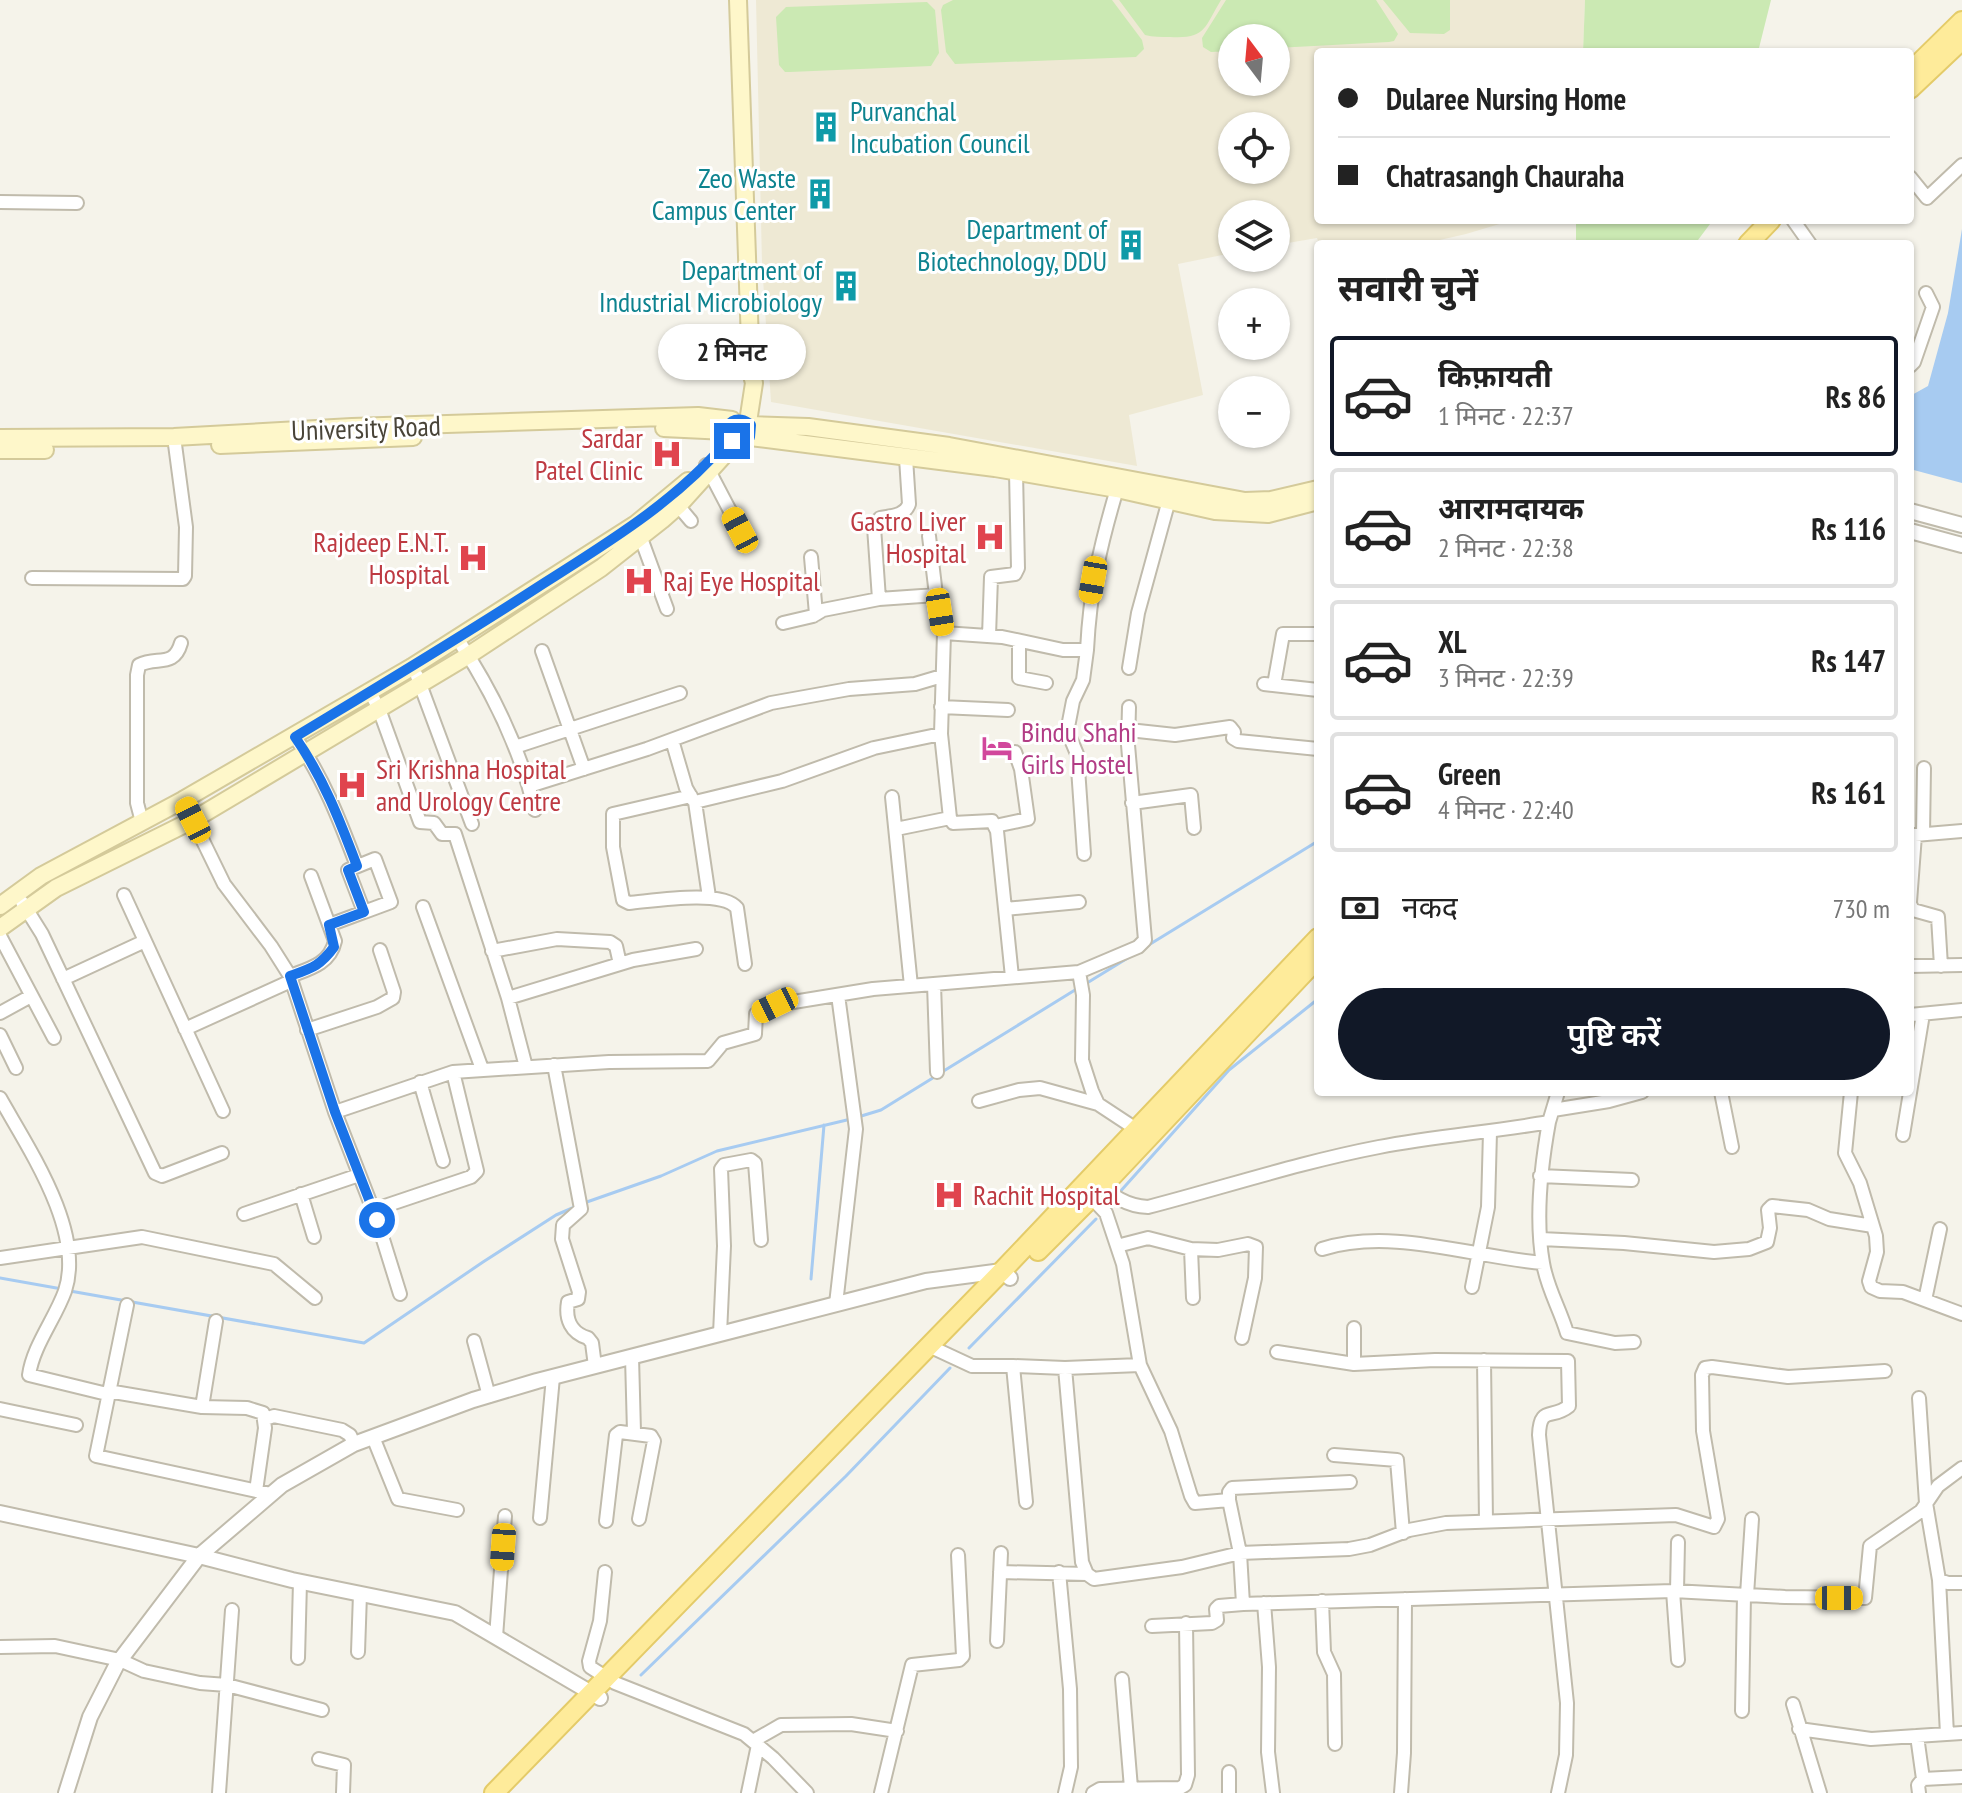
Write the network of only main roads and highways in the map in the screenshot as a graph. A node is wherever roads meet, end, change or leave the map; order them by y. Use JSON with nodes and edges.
{"nodes":[{"id":1,"x":738,"y":0,"type":"edge"},
{"id":2,"x":1962,"y":21,"type":"edge"},
{"id":3,"x":1962,"y":40,"type":"edge"},
{"id":4,"x":1914,"y":68,"type":"edge"},
{"id":5,"x":1914,"y":85,"type":"edge"},
{"id":6,"x":1752,"y":224,"type":"edge"},
{"id":7,"x":1767,"y":224,"type":"edge"},
{"id":8,"x":1738,"y":240,"type":"edge"},
{"id":9,"x":1752,"y":240,"type":"edge"},
{"id":10,"x":739,"y":429,"type":"junction"},
{"id":11,"x":0,"y":438,"type":"edge"},
{"id":12,"x":175,"y":442,"type":"junction"},
{"id":13,"x":0,"y":450,"type":"edge"},
{"id":14,"x":1314,"y":490,"type":"edge"},
{"id":15,"x":1314,"y":502,"type":"edge"},
{"id":16,"x":638,"y":530,"type":"junction"},
{"id":17,"x":0,"y":906,"type":"edge"},
{"id":18,"x":0,"y":928,"type":"edge"},
{"id":19,"x":1314,"y":942,"type":"edge"},
{"id":20,"x":1314,"y":962,"type":"edge"},
{"id":21,"x":1141,"y":1133,"type":"junction"},
{"id":22,"x":596,"y":1696,"type":"junction"},
{"id":23,"x":494,"y":1793,"type":"edge"},
{"id":24,"x":511,"y":1793,"type":"edge"}],
"edges":[{"from":1,"to":10,"type":"main road"},
{"from":2,"to":4,"type":"main road"},
{"from":3,"to":5,"type":"main road"},
{"from":6,"to":8,"type":"main road"},
{"from":7,"to":9,"type":"main road"},
{"from":10,"to":12,"type":"main road","name":"University Road"},
{"from":10,"to":14,"type":"main road"},
{"from":10,"to":15,"type":"main road"},
{"from":10,"to":16,"type":"main road"},
{"from":11,"to":12,"type":"main road","name":"University Road"},
{"from":12,"to":13,"type":"main road","name":"University Road"},
{"from":16,"to":17,"type":"main road"},
{"from":16,"to":18,"type":"main road"},
{"from":19,"to":21,"type":"main road"},
{"from":20,"to":21,"type":"main road"},
{"from":21,"to":22,"type":"main road"},
{"from":22,"to":23,"type":"main road"},
{"from":22,"to":24,"type":"main road"}]}
